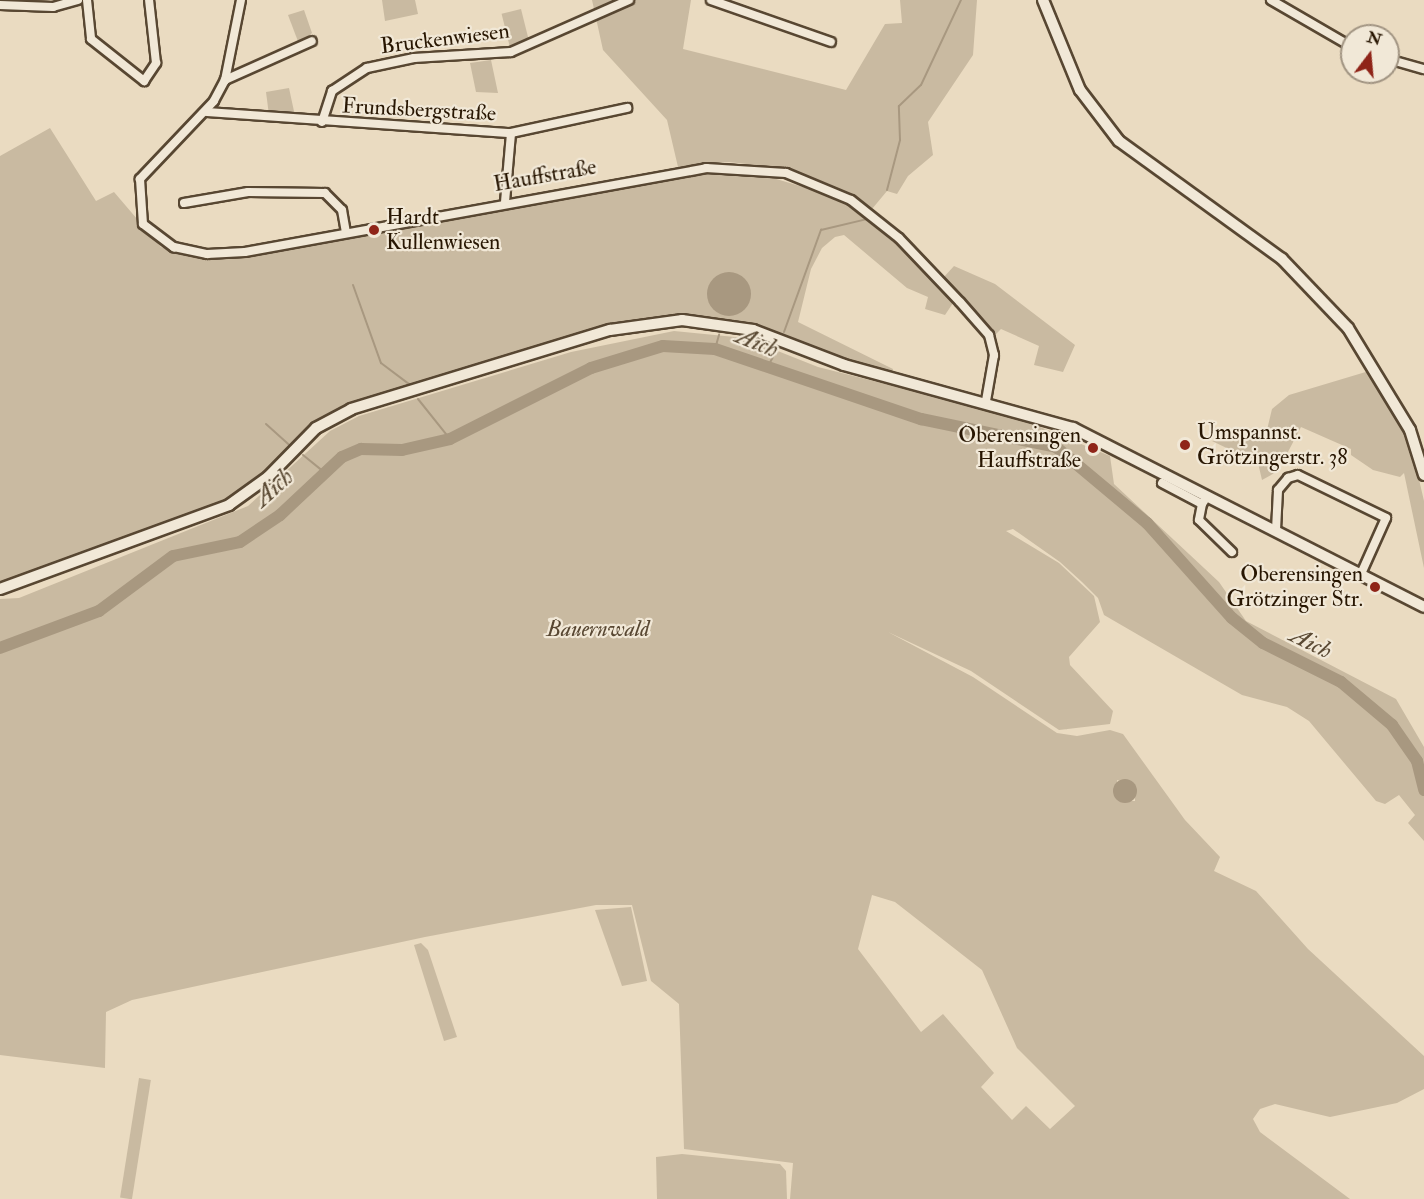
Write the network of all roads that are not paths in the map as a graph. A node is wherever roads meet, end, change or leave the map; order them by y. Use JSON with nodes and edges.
{"nodes":[{"id":1,"x":78,"y":0,"type":"edge"},
{"id":2,"x":87,"y":0,"type":"edge"},
{"id":3,"x":149,"y":0,"type":"edge"},
{"id":4,"x":241,"y":0,"type":"edge"},
{"id":5,"x":629,"y":0,"type":"edge"},
{"id":6,"x":711,"y":0,"type":"edge"},
{"id":7,"x":1042,"y":0,"type":"edge"},
{"id":8,"x":1271,"y":0,"type":"edge"},
{"id":9,"x":52,"y":4,"type":"edge"},
{"id":10,"x":0,"y":5,"type":"edge"},
{"id":11,"x":1340,"y":40,"type":"edge"},
{"id":12,"x":312,"y":41,"type":"dead end"},
{"id":13,"x":831,"y":42,"type":"dead end"},
{"id":14,"x":1400,"y":62,"type":"edge"},
{"id":15,"x":1424,"y":69,"type":"edge"},
{"id":16,"x":225,"y":81,"type":"junction"},
{"id":17,"x":627,"y":108,"type":"dead end"},
{"id":18,"x":207,"y":112,"type":"junction"},
{"id":19,"x":322,"y":122,"type":"junction"},
{"id":20,"x":511,"y":133,"type":"junction"},
{"id":21,"x":505,"y":202,"type":"junction"},
{"id":22,"x":184,"y":203,"type":"dead end"},
{"id":23,"x":346,"y":232,"type":"junction"},
{"id":24,"x":986,"y":400,"type":"junction"},
{"id":25,"x":1424,"y":475,"type":"edge"},
{"id":26,"x":1162,"y":483,"type":"dead end"},
{"id":27,"x":1208,"y":495,"type":"junction"},
{"id":28,"x":1202,"y":504,"type":"junction"},
{"id":29,"x":1276,"y":530,"type":"junction"},
{"id":30,"x":1232,"y":552,"type":"dead end"},
{"id":31,"x":1360,"y":574,"type":"junction"},
{"id":32,"x":0,"y":589,"type":"edge"},
{"id":33,"x":1424,"y":607,"type":"edge"}],
"edges":[{"from":1,"to":9,"type":"street"},
{"from":2,"to":3,"type":"street"},
{"from":4,"to":16,"type":"street","name":"Hauffstraße"},
{"from":5,"to":19,"type":"street","name":"Bruckenwiesen"},
{"from":6,"to":13,"type":"street"},
{"from":7,"to":25,"type":"main road"},
{"from":8,"to":11,"type":"street"},
{"from":9,"to":10,"type":"street"},
{"from":12,"to":16,"type":"street"},
{"from":14,"to":15,"type":"street"},
{"from":16,"to":18,"type":"street","name":"Hauffstraße"},
{"from":17,"to":20,"type":"street","name":"Frundsbergstraße"},
{"from":18,"to":19,"type":"street","name":"Frundsbergstraße"},
{"from":18,"to":23,"type":"street","name":"Hauffstraße"},
{"from":19,"to":20,"type":"street","name":"Frundsbergstraße"},
{"from":20,"to":21,"type":"street"},
{"from":21,"to":23,"type":"street","name":"Hauffstraße"},
{"from":21,"to":24,"type":"street","name":"Hauffstraße"},
{"from":22,"to":23,"type":"street"},
{"from":24,"to":27,"type":"main road"},
{"from":24,"to":32,"type":"main road"},
{"from":26,"to":28,"type":"street"},
{"from":27,"to":28,"type":"street"},
{"from":27,"to":29,"type":"main road"},
{"from":28,"to":30,"type":"street"},
{"from":29,"to":31,"type":"main road"},
{"from":29,"to":31,"type":"street"},
{"from":31,"to":33,"type":"main road"}]}
